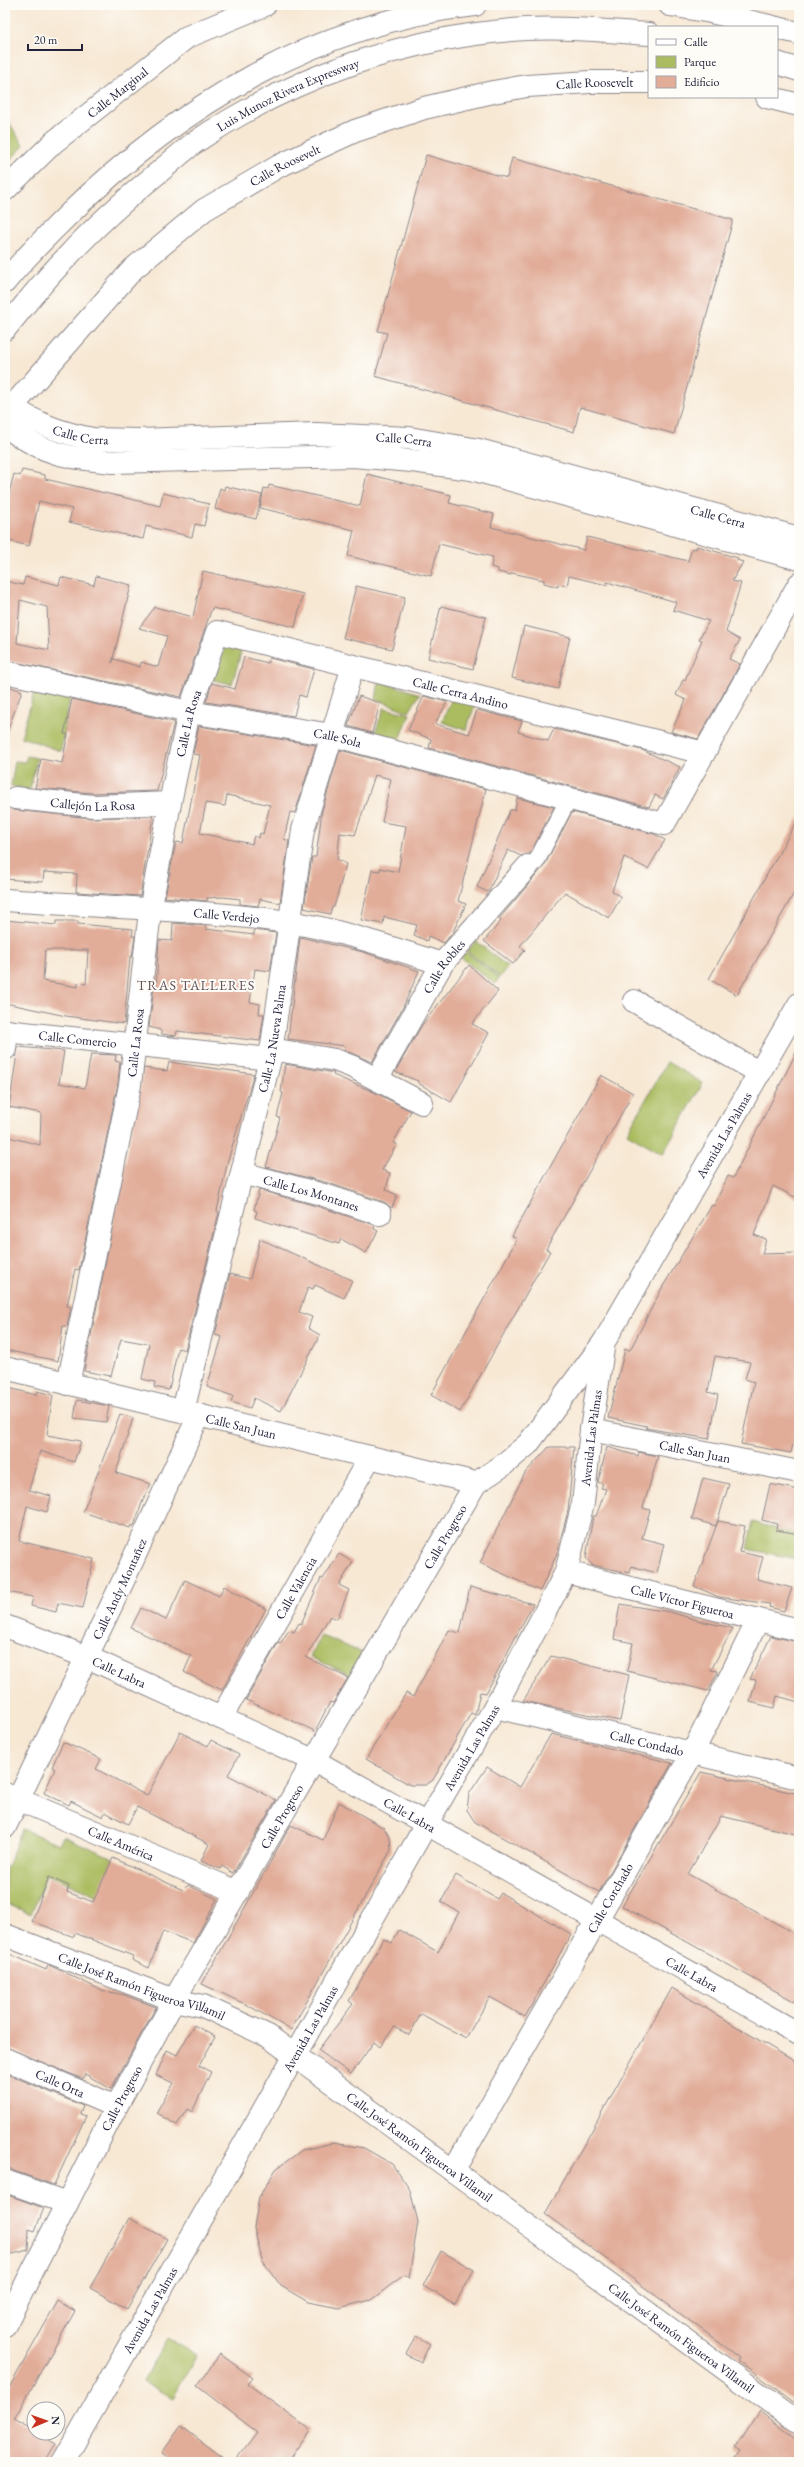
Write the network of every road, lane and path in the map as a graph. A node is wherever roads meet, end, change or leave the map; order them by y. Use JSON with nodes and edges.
{"nodes":[{"id":1,"x":264,"y":5,"type":"edge"},
{"id":2,"x":475,"y":5,"type":"edge"},
{"id":3,"x":670,"y":5,"type":"edge"},
{"id":4,"x":769,"y":26,"type":"edge"},
{"id":5,"x":778,"y":28,"type":"edge"},
{"id":6,"x":648,"y":34,"type":"edge"},
{"id":7,"x":799,"y":34,"type":"edge"},
{"id":8,"x":778,"y":63,"type":"edge"},
{"id":9,"x":799,"y":70,"type":"edge"},
{"id":10,"x":648,"y":82,"type":"edge"},
{"id":11,"x":771,"y":98,"type":"edge"},
{"id":12,"x":799,"y":105,"type":"edge"},
{"id":13,"x":5,"y":190,"type":"edge"},
{"id":14,"x":5,"y":282,"type":"edge"},
{"id":15,"x":5,"y":329,"type":"edge"},
{"id":16,"x":6,"y":413,"type":"edge"},
{"id":17,"x":799,"y":538,"type":"edge"},
{"id":18,"x":799,"y":559,"type":"edge"},
{"id":19,"x":799,"y":584,"type":"edge"},
{"id":20,"x":217,"y":632,"type":"joint"},
{"id":21,"x":353,"y":666,"type":"junction"},
{"id":22,"x":5,"y":672,"type":"edge"},
{"id":23,"x":189,"y":712,"type":"junction"},
{"id":24,"x":332,"y":735,"type":"junction"},
{"id":25,"x":704,"y":753,"type":"junction"},
{"id":26,"x":15,"y":798,"type":"dead end"},
{"id":27,"x":569,"y":798,"type":"junction"},
{"id":28,"x":170,"y":802,"type":"junction"},
{"id":29,"x":528,"y":866,"type":"joint"},
{"id":30,"x":5,"y":900,"type":"edge"},
{"id":31,"x":150,"y":910,"type":"junction"},
{"id":32,"x":290,"y":922,"type":"junction"},
{"id":33,"x":442,"y":964,"type":"junction"},
{"id":34,"x":634,"y":1001,"type":"dead end"},
{"id":35,"x":799,"y":1004,"type":"edge"},
{"id":36,"x":6,"y":1037,"type":"edge"},
{"id":37,"x":136,"y":1044,"type":"junction"},
{"id":38,"x":271,"y":1054,"type":"junction"},
{"id":39,"x":760,"y":1073,"type":"junction"},
{"id":40,"x":378,"y":1079,"type":"junction"},
{"id":41,"x":422,"y":1103,"type":"dead end"},
{"id":42,"x":242,"y":1173,"type":"junction"},
{"id":43,"x":380,"y":1214,"type":"dead end"},
{"id":44,"x":604,"y":1342,"type":"junction"},
{"id":45,"x":5,"y":1368,"type":"edge"},
{"id":46,"x":68,"y":1384,"type":"junction"},
{"id":47,"x":191,"y":1413,"type":"junction"},
{"id":48,"x":591,"y":1430,"type":"junction"},
{"id":49,"x":370,"y":1457,"type":"junction"},
{"id":50,"x":797,"y":1466,"type":"edge"},
{"id":51,"x":476,"y":1483,"type":"junction"},
{"id":52,"x":566,"y":1572,"type":"junction"},
{"id":53,"x":758,"y":1620,"type":"junction"},
{"id":54,"x":5,"y":1626,"type":"edge"},
{"id":55,"x":799,"y":1630,"type":"edge"},
{"id":56,"x":87,"y":1657,"type":"junction"},
{"id":57,"x":495,"y":1707,"type":"junction"},
{"id":58,"x":220,"y":1718,"type":"junction"},
{"id":59,"x":692,"y":1754,"type":"junction"},
{"id":60,"x":315,"y":1761,"type":"junction"},
{"id":61,"x":799,"y":1778,"type":"edge"},
{"id":62,"x":12,"y":1796,"type":"edge"},
{"id":63,"x":427,"y":1823,"type":"junction"},
{"id":64,"x":5,"y":1827,"type":"edge"},
{"id":65,"x":238,"y":1892,"type":"junction"},
{"id":66,"x":597,"y":1920,"type":"junction"},
{"id":67,"x":5,"y":1935,"type":"edge"},
{"id":68,"x":174,"y":2000,"type":"junction"},
{"id":69,"x":799,"y":2034,"type":"edge"},
{"id":70,"x":295,"y":2054,"type":"junction"},
{"id":71,"x":5,"y":2059,"type":"edge"},
{"id":72,"x":116,"y":2107,"type":"junction"},
{"id":73,"x":453,"y":2171,"type":"junction"},
{"id":74,"x":5,"y":2181,"type":"edge"},
{"id":75,"x":68,"y":2203,"type":"junction"},
{"id":76,"x":5,"y":2325,"type":"edge"},
{"id":77,"x":799,"y":2423,"type":"edge"},
{"id":78,"x":64,"y":2462,"type":"edge"}],
"edges":[{"from":1,"to":13,"type":"main road","name":"Calle Marginal"},
{"from":2,"to":14,"type":"main road"},
{"from":3,"to":4,"type":"main road"},
{"from":5,"to":7,"type":"main road"},
{"from":6,"to":15,"type":"main road","name":"Luis Munoz Rivera Expressway"},
{"from":8,"to":9,"type":"main road"},
{"from":10,"to":16,"type":"main road","name":"Calle Roosevelt"},
{"from":11,"to":12,"type":"main road"},
{"from":16,"to":17,"type":"main road","name":"Calle Cerra"},
{"from":16,"to":18,"type":"main road","name":"Calle Cerra"},
{"from":19,"to":25,"type":"main road"},
{"from":20,"to":21,"type":"main road","name":"Calle Cerra Andino"},
{"from":20,"to":23,"type":"main road","name":"Calle La Rosa"},
{"from":21,"to":24,"type":"main road","name":"Calle La Nueva Palma"},
{"from":21,"to":25,"type":"main road","name":"Calle Cerra Andino"},
{"from":22,"to":23,"type":"main road","name":"Calle Sola"},
{"from":23,"to":24,"type":"main road","name":"Calle Sola"},
{"from":23,"to":28,"type":"main road","name":"Calle La Rosa"},
{"from":24,"to":27,"type":"main road","name":"Calle Sola"},
{"from":24,"to":32,"type":"main road","name":"Calle La Nueva Palma"},
{"from":25,"to":27,"type":"main road","name":"Calle Sola"},
{"from":26,"to":28,"type":"main road","name":"Callejón La Rosa"},
{"from":27,"to":29,"type":"street"},
{"from":28,"to":31,"type":"main road","name":"Calle La Rosa"},
{"from":29,"to":33,"type":"main road","name":"Calle Robles"},
{"from":30,"to":31,"type":"main road","name":"Calle Verdejo"},
{"from":31,"to":32,"type":"main road","name":"Calle Verdejo"},
{"from":31,"to":37,"type":"main road","name":"Calle La Rosa"},
{"from":32,"to":33,"type":"main road","name":"Calle Verdejo"},
{"from":32,"to":38,"type":"main road","name":"Calle La Nueva Palma"},
{"from":33,"to":40,"type":"main road","name":"Calle Robles"},
{"from":34,"to":39,"type":"main road"},
{"from":35,"to":39,"type":"main road","name":"Avenida Las Palmas"},
{"from":36,"to":37,"type":"main road","name":"Calle Comercio"},
{"from":37,"to":38,"type":"main road","name":"Calle Comercio"},
{"from":37,"to":46,"type":"main road","name":"Calle La Rosa"},
{"from":38,"to":40,"type":"main road","name":"Calle Comercio"},
{"from":38,"to":42,"type":"main road","name":"Calle La Nueva Palma"},
{"from":39,"to":44,"type":"main road","name":"Avenida Las Palmas"},
{"from":40,"to":41,"type":"main road","name":"Calle Comercio"},
{"from":42,"to":43,"type":"main road","name":"Calle Los Montanes"},
{"from":42,"to":47,"type":"main road","name":"Calle La Nueva Palma"},
{"from":44,"to":48,"type":"main road","name":"Avenida Las Palmas"},
{"from":44,"to":51,"type":"main road","name":"Calle Progreso"},
{"from":45,"to":46,"type":"main road","name":"Calle San Juan"},
{"from":46,"to":47,"type":"main road","name":"Calle San Juan"},
{"from":47,"to":49,"type":"main road","name":"Calle San Juan"},
{"from":47,"to":56,"type":"main road","name":"Calle Andy Montañez"},
{"from":48,"to":50,"type":"main road","name":"Calle San Juan"},
{"from":48,"to":52,"type":"main road","name":"Avenida Las Palmas"},
{"from":49,"to":51,"type":"main road","name":"Calle San Juan"},
{"from":49,"to":58,"type":"main road","name":"Calle Valencia"},
{"from":51,"to":60,"type":"main road","name":"Calle Progreso"},
{"from":52,"to":53,"type":"main road","name":"Calle Víctor Figueroa"},
{"from":52,"to":57,"type":"main road","name":"Avenida Las Palmas"},
{"from":53,"to":55,"type":"main road","name":"Calle Víctor Figueroa"},
{"from":53,"to":59,"type":"main road","name":"Calle Corchado"},
{"from":54,"to":56,"type":"main road","name":"Calle Labra"},
{"from":56,"to":58,"type":"main road","name":"Calle Labra"},
{"from":56,"to":62,"type":"main road","name":"Calle Andy Montañez"},
{"from":57,"to":59,"type":"main road","name":"Calle Condado"},
{"from":57,"to":63,"type":"main road","name":"Avenida Las Palmas"},
{"from":58,"to":60,"type":"main road","name":"Calle Labra"},
{"from":59,"to":61,"type":"main road","name":"Calle Condado"},
{"from":59,"to":66,"type":"main road","name":"Calle Corchado"},
{"from":60,"to":63,"type":"main road","name":"Calle Labra"},
{"from":60,"to":65,"type":"main road","name":"Calle Progreso"},
{"from":62,"to":64,"type":"main road","name":"Calle Andy Montañez"},
{"from":62,"to":65,"type":"main road","name":"Calle América"},
{"from":63,"to":66,"type":"main road","name":"Calle Labra"},
{"from":63,"to":70,"type":"main road","name":"Avenida Las Palmas"},
{"from":65,"to":68,"type":"main road","name":"Calle Progreso"},
{"from":66,"to":69,"type":"main road","name":"Calle Labra"},
{"from":66,"to":73,"type":"main road","name":"Calle Corchado"},
{"from":67,"to":68,"type":"main road","name":"Calle José Ramón Figueroa Villamil"},
{"from":68,"to":70,"type":"main road","name":"Calle José Ramón Figueroa Villamil"},
{"from":68,"to":72,"type":"main road","name":"Calle Progreso"},
{"from":70,"to":73,"type":"main road","name":"Calle José Ramón Figueroa Villamil"},
{"from":70,"to":78,"type":"main road","name":"Avenida Las Palmas"},
{"from":71,"to":72,"type":"main road","name":"Calle Orta"},
{"from":72,"to":75,"type":"main road","name":"Calle Progreso"},
{"from":73,"to":77,"type":"main road","name":"Calle José Ramón Figueroa Villamil"},
{"from":74,"to":75,"type":"main road"},
{"from":75,"to":76,"type":"main road","name":"Calle Progreso"}]}
